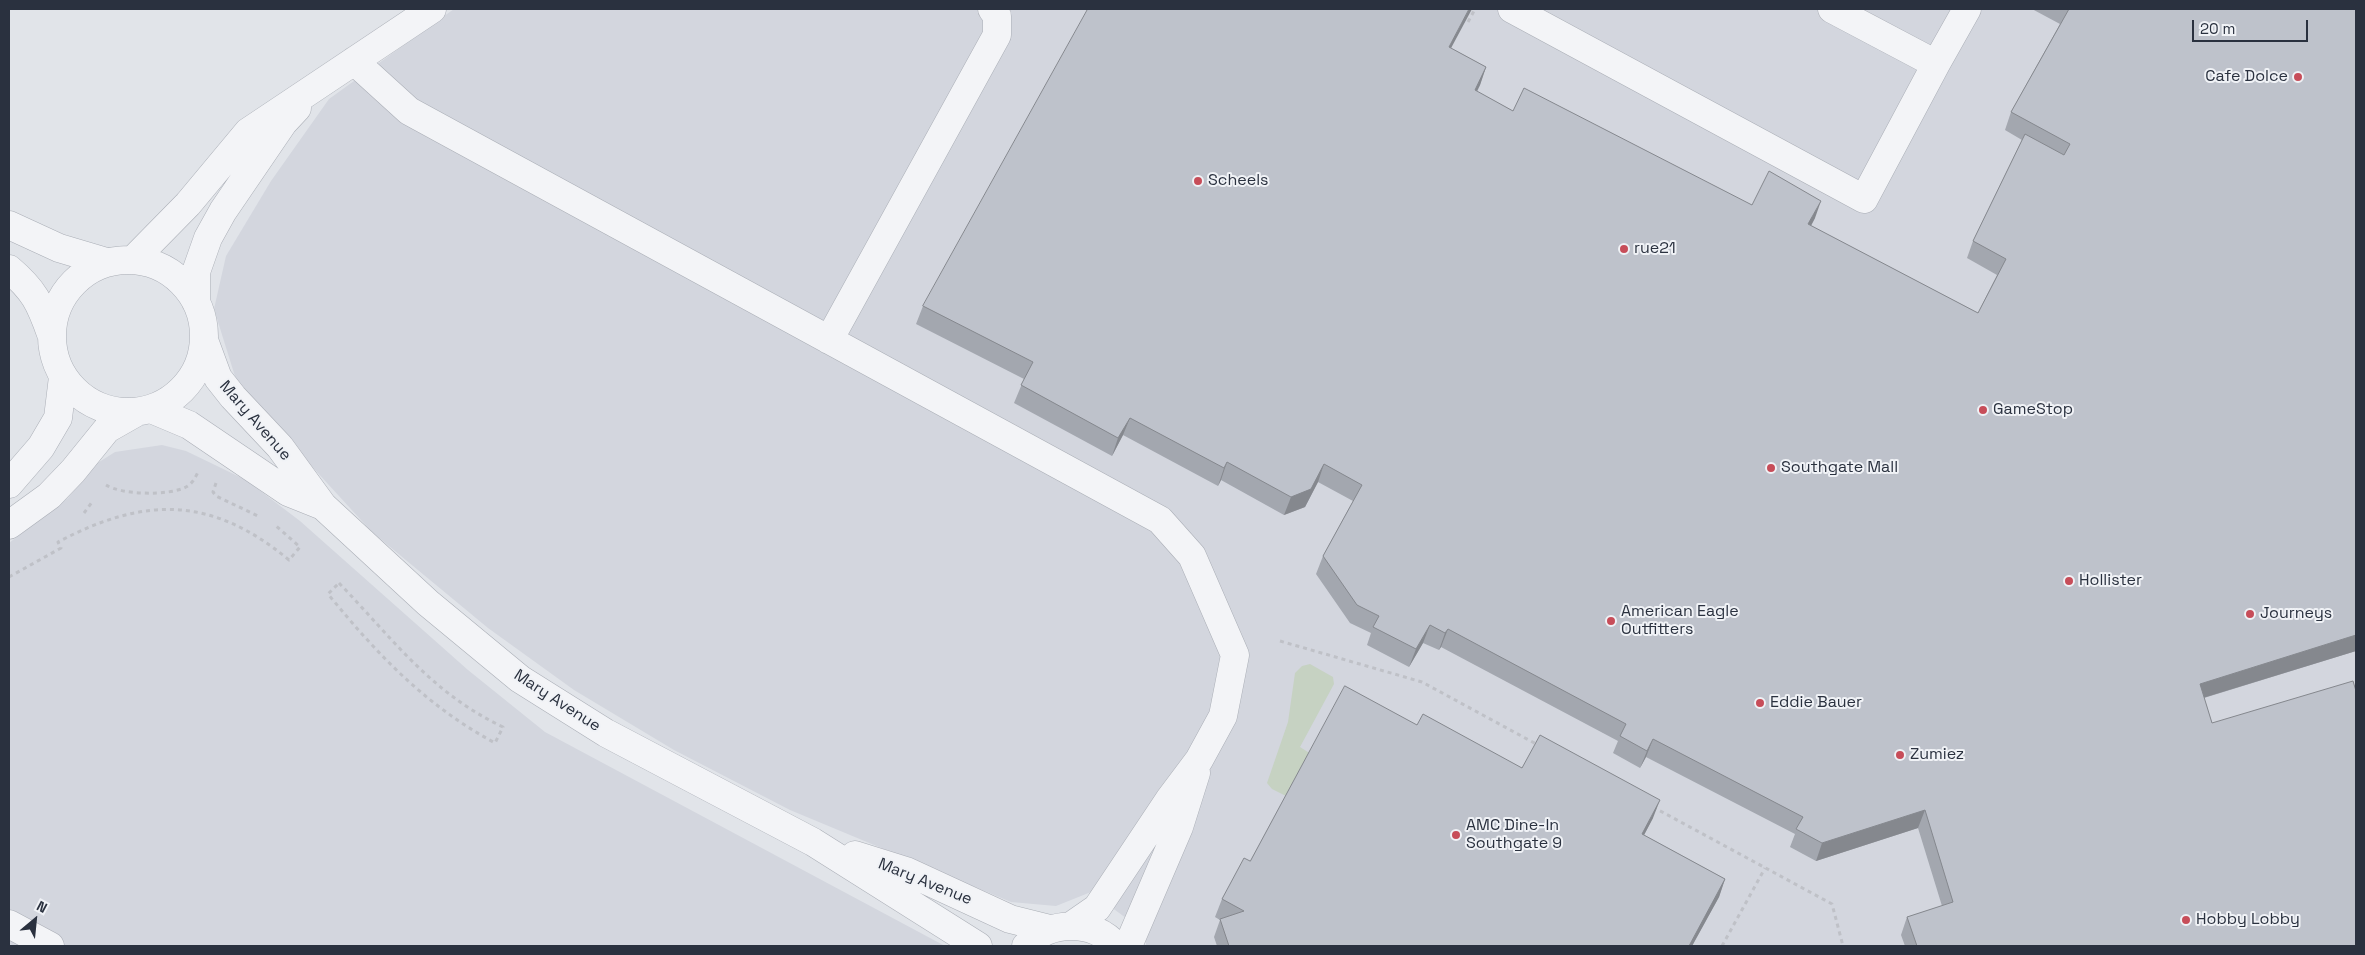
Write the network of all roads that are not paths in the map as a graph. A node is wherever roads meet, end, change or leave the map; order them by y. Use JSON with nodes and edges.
{"nodes":[{"id":1,"x":432,"y":9,"type":"edge"},
{"id":2,"x":992,"y":9,"type":"edge"},
{"id":3,"x":1512,"y":9,"type":"edge"},
{"id":4,"x":1832,"y":9,"type":"edge"},
{"id":5,"x":1967,"y":9,"type":"edge"},
{"id":6,"x":354,"y":60,"type":"junction"},
{"id":7,"x":1936,"y":64,"type":"junction"},
{"id":8,"x":9,"y":225,"type":"edge"},
{"id":9,"x":133,"y":260,"type":"junction"},
{"id":10,"x":106,"y":262,"type":"junction"},
{"id":11,"x":9,"y":269,"type":"edge"},
{"id":12,"x":196,"y":302,"type":"junction"},
{"id":13,"x":51,"y":334,"type":"junction"},
{"id":14,"x":204,"y":340,"type":"junction"},
{"id":15,"x":829,"y":340,"type":"junction"},
{"id":16,"x":64,"y":377,"type":"junction"},
{"id":17,"x":144,"y":411,"type":"junction"},
{"id":18,"x":9,"y":484,"type":"edge"},
{"id":19,"x":323,"y":506,"type":"junction"},
{"id":20,"x":9,"y":525,"type":"edge"},
{"id":21,"x":1200,"y":760,"type":"junction"},
{"id":22,"x":804,"y":837,"type":"junction"},
{"id":23,"x":9,"y":924,"type":"edge"},
{"id":24,"x":1061,"y":927,"type":"junction"},
{"id":25,"x":50,"y":946,"type":"edge"},
{"id":26,"x":978,"y":946,"type":"edge"},
{"id":27,"x":1026,"y":946,"type":"edge"},
{"id":28,"x":1116,"y":946,"type":"edge"},
{"id":29,"x":1128,"y":946,"type":"edge"}],
"edges":[{"from":1,"to":6,"type":"street"},
{"from":2,"to":15,"type":"street"},
{"from":3,"to":7,"type":"street"},
{"from":4,"to":7,"type":"street"},
{"from":5,"to":7,"type":"street"},
{"from":6,"to":9,"type":"street"},
{"from":6,"to":12,"type":"street"},
{"from":6,"to":15,"type":"street"},
{"from":8,"to":10,"type":"street"},
{"from":9,"to":10,"type":"street"},
{"from":9,"to":12,"type":"street"},
{"from":10,"to":13,"type":"street"},
{"from":11,"to":13,"type":"street"},
{"from":12,"to":14,"type":"street"},
{"from":13,"to":16,"type":"street"},
{"from":14,"to":17,"type":"street"},
{"from":14,"to":19,"type":"street","name":"Mary Avenue"},
{"from":15,"to":21,"type":"street"},
{"from":16,"to":17,"type":"street"},
{"from":16,"to":18,"type":"street"},
{"from":17,"to":19,"type":"street","name":"Mary Avenue"},
{"from":17,"to":20,"type":"street"},
{"from":19,"to":22,"type":"street","name":"Mary Avenue"},
{"from":21,"to":24,"type":"street"},
{"from":21,"to":29,"type":"street"},
{"from":22,"to":24,"type":"street","name":"Mary Avenue"},
{"from":22,"to":26,"type":"street","name":"Mary Avenue"},
{"from":23,"to":25,"type":"street"},
{"from":24,"to":27,"type":"street"},
{"from":24,"to":28,"type":"street","name":"Mary Avenue"}]}
